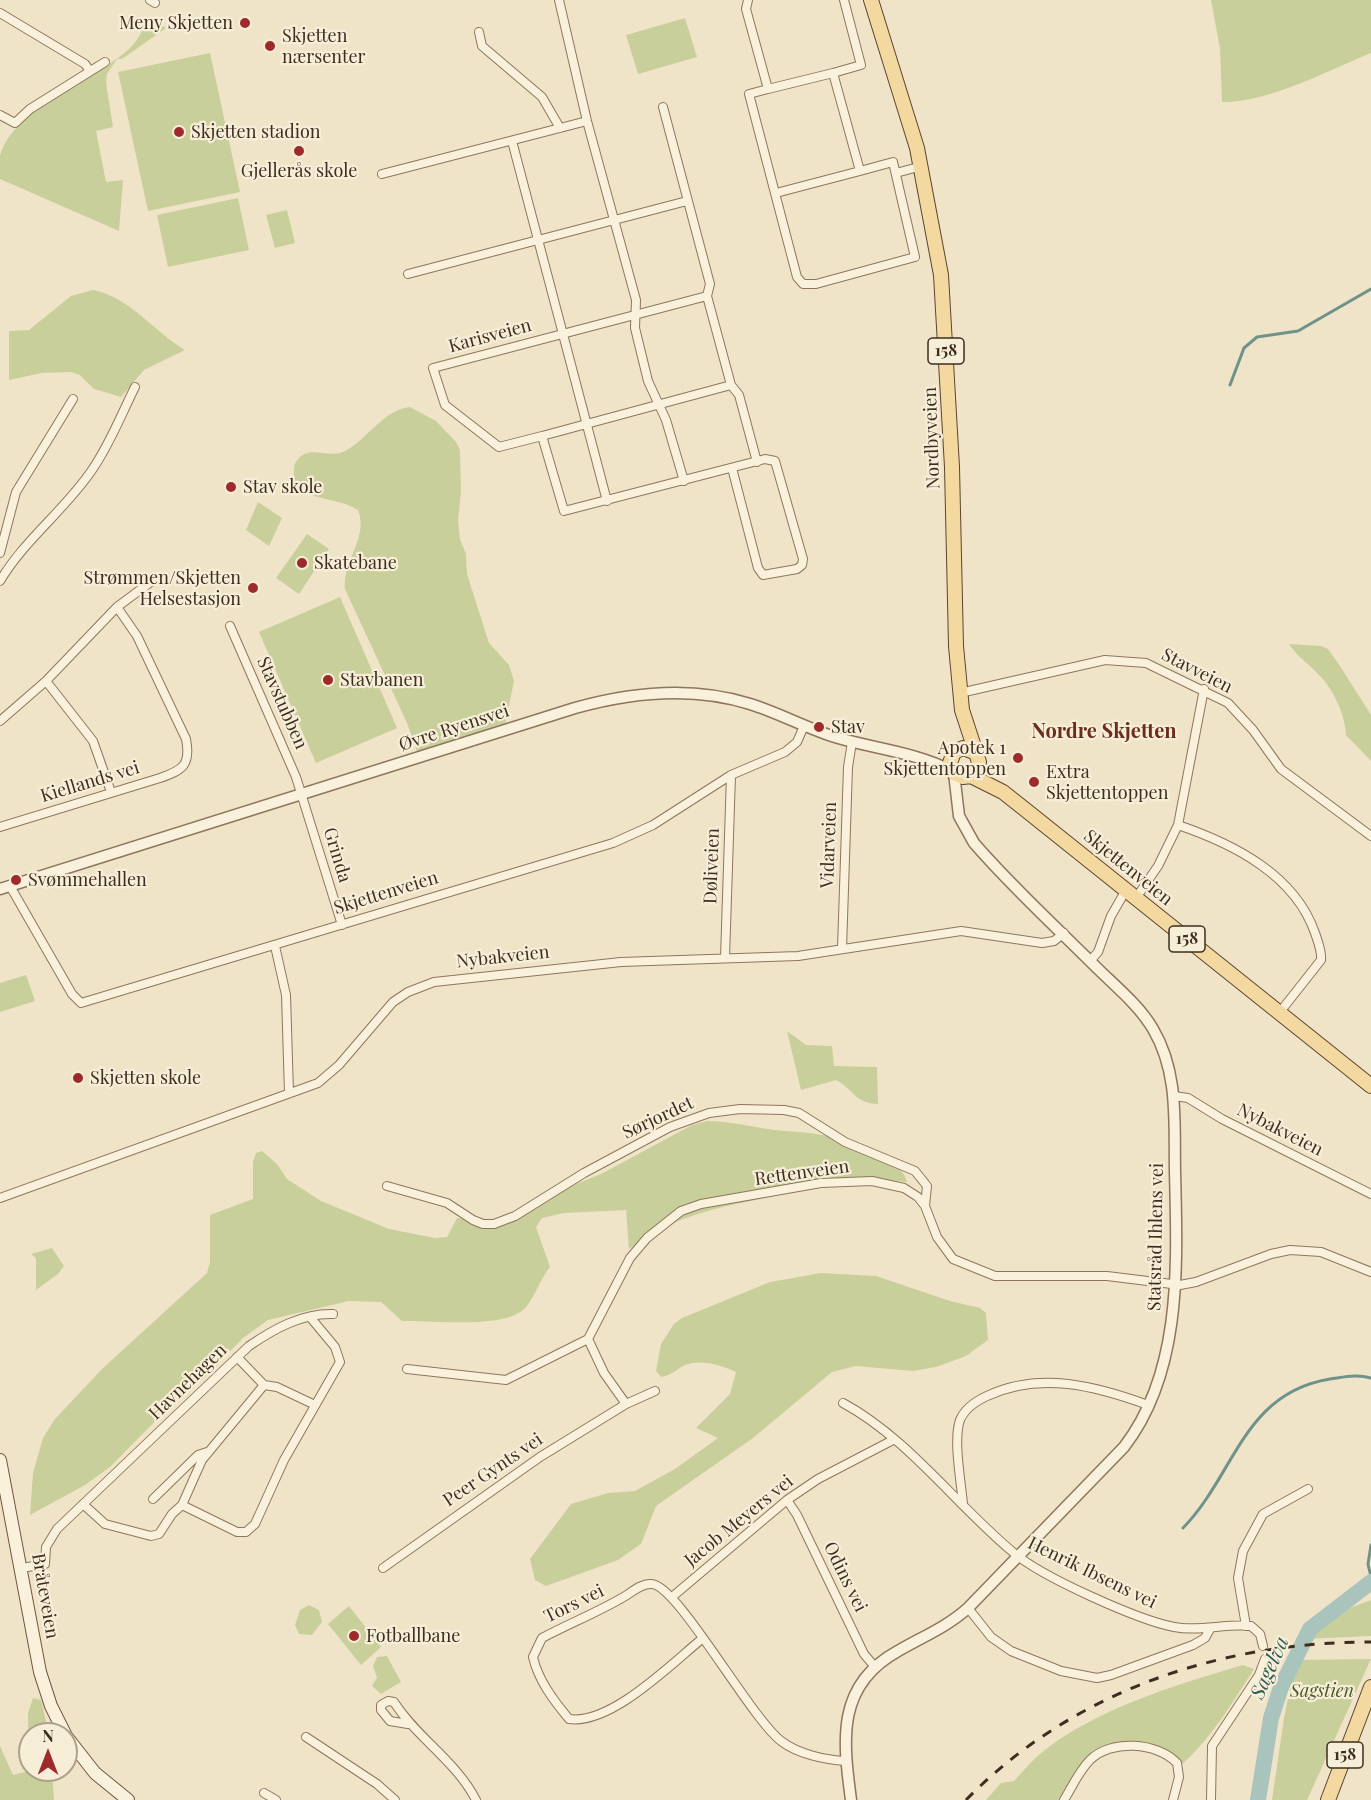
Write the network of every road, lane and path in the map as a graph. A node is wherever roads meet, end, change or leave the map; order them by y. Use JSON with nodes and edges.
{"nodes":[{"id":1,"x":559,"y":0,"type":"edge"},
{"id":2,"x":748,"y":0,"type":"edge"},
{"id":3,"x":871,"y":0,"type":"edge"},
{"id":4,"x":847,"y":1,"type":"edge"},
{"id":5,"x":0,"y":13,"type":"edge"},
{"id":6,"x":479,"y":32,"type":"dead end"},
{"id":7,"x":105,"y":62,"type":"dead end"},
{"id":8,"x":90,"y":71,"type":"junction"},
{"id":9,"x":833,"y":73,"type":"junction"},
{"id":10,"x":768,"y":89,"type":"junction"},
{"id":11,"x":663,"y":107,"type":"dead end"},
{"id":12,"x":0,"y":115,"type":"edge"},
{"id":13,"x":587,"y":121,"type":"junction"},
{"id":14,"x":560,"y":128,"type":"junction"},
{"id":15,"x":512,"y":141,"type":"junction"},
{"id":16,"x":922,"y":166,"type":"junction"},
{"id":17,"x":860,"y":171,"type":"junction"},
{"id":18,"x":896,"y":173,"type":"junction"},
{"id":19,"x":382,"y":174,"type":"dead end"},
{"id":20,"x":776,"y":194,"type":"junction"},
{"id":21,"x":687,"y":201,"type":"junction"},
{"id":22,"x":614,"y":220,"type":"junction"},
{"id":23,"x":538,"y":240,"type":"junction"},
{"id":24,"x":408,"y":274,"type":"dead end"},
{"id":25,"x":707,"y":296,"type":"junction"},
{"id":26,"x":636,"y":314,"type":"junction"},
{"id":27,"x":563,"y":334,"type":"junction"},
{"id":28,"x":731,"y":385,"type":"junction"},
{"id":29,"x":135,"y":387,"type":"dead end"},
{"id":30,"x":73,"y":399,"type":"dead end"},
{"id":31,"x":659,"y":404,"type":"junction"},
{"id":32,"x":586,"y":424,"type":"junction"},
{"id":33,"x":542,"y":436,"type":"junction"},
{"id":34,"x":757,"y":462,"type":"junction"},
{"id":35,"x":732,"y":468,"type":"junction"},
{"id":36,"x":684,"y":481,"type":"junction"},
{"id":37,"x":607,"y":501,"type":"junction"},
{"id":38,"x":0,"y":553,"type":"edge"},
{"id":39,"x":0,"y":581,"type":"edge"},
{"id":40,"x":152,"y":581,"type":"dead end"},
{"id":41,"x":117,"y":607,"type":"junction"},
{"id":42,"x":230,"y":626,"type":"dead end"},
{"id":43,"x":46,"y":681,"type":"junction"},
{"id":44,"x":1204,"y":689,"type":"junction"},
{"id":45,"x":960,"y":693,"type":"junction"},
{"id":46,"x":962,"y":710,"type":"junction"},
{"id":47,"x":0,"y":721,"type":"edge"},
{"id":48,"x":804,"y":726,"type":"junction"},
{"id":49,"x":852,"y":742,"type":"junction"},
{"id":50,"x":954,"y":753,"type":"junction"},
{"id":51,"x":924,"y":757,"type":"junction"},
{"id":52,"x":977,"y":757,"type":"junction"},
{"id":53,"x":961,"y":774,"type":"junction"},
{"id":54,"x":732,"y":775,"type":"junction"},
{"id":55,"x":111,"y":792,"type":"junction"},
{"id":56,"x":1003,"y":792,"type":"junction"},
{"id":57,"x":301,"y":794,"type":"junction"},
{"id":58,"x":1178,"y":825,"type":"junction"},
{"id":59,"x":0,"y":827,"type":"edge"},
{"id":60,"x":1371,"y":836,"type":"edge"},
{"id":61,"x":5,"y":888,"type":"edge"},
{"id":62,"x":1131,"y":894,"type":"junction"},
{"id":63,"x":342,"y":925,"type":"junction"},
{"id":64,"x":1064,"y":933,"type":"junction"},
{"id":65,"x":274,"y":946,"type":"junction"},
{"id":66,"x":842,"y":950,"type":"junction"},
{"id":67,"x":725,"y":958,"type":"junction"},
{"id":68,"x":1090,"y":961,"type":"junction"},
{"id":69,"x":1280,"y":1012,"type":"junction"},
{"id":70,"x":1371,"y":1086,"type":"edge"},
{"id":71,"x":289,"y":1093,"type":"junction"},
{"id":72,"x":1174,"y":1096,"type":"junction"},
{"id":73,"x":387,"y":1186,"type":"dead end"},
{"id":74,"x":1371,"y":1194,"type":"edge"},
{"id":75,"x":0,"y":1198,"type":"edge"},
{"id":76,"x":925,"y":1206,"type":"junction"},
{"id":77,"x":1371,"y":1272,"type":"edge"},
{"id":78,"x":1175,"y":1285,"type":"junction"},
{"id":79,"x":333,"y":1314,"type":"dead end"},
{"id":80,"x":310,"y":1317,"type":"junction"},
{"id":81,"x":588,"y":1340,"type":"junction"},
{"id":82,"x":237,"y":1357,"type":"junction"},
{"id":83,"x":406,"y":1369,"type":"dead end"},
{"id":84,"x":264,"y":1385,"type":"junction"},
{"id":85,"x":655,"y":1391,"type":"dead end"},
{"id":86,"x":843,"y":1403,"type":"dead end"},
{"id":87,"x":626,"y":1404,"type":"junction"},
{"id":88,"x":1148,"y":1405,"type":"junction"},
{"id":89,"x":315,"y":1406,"type":"junction"},
{"id":90,"x":893,"y":1440,"type":"junction"},
{"id":91,"x":208,"y":1452,"type":"junction"},
{"id":92,"x":0,"y":1460,"type":"edge"},
{"id":93,"x":1308,"y":1489,"type":"dead end"},
{"id":94,"x":153,"y":1499,"type":"dead end"},
{"id":95,"x":787,"y":1500,"type":"junction"},
{"id":96,"x":963,"y":1503,"type":"junction"},
{"id":97,"x":83,"y":1504,"type":"junction"},
{"id":98,"x":182,"y":1505,"type":"junction"},
{"id":99,"x":1019,"y":1557,"type":"junction"},
{"id":100,"x":22,"y":1568,"type":"junction"},
{"id":101,"x":383,"y":1568,"type":"dead end"},
{"id":102,"x":672,"y":1597,"type":"junction"},
{"id":103,"x":968,"y":1608,"type":"junction"},
{"id":104,"x":1246,"y":1626,"type":"junction"},
{"id":105,"x":1210,"y":1629,"type":"junction"},
{"id":106,"x":703,"y":1638,"type":"junction"},
{"id":107,"x":1263,"y":1646,"type":"dead end"},
{"id":108,"x":1265,"y":1659,"type":"dead end"},
{"id":109,"x":875,"y":1667,"type":"junction"},
{"id":110,"x":1371,"y":1687,"type":"edge"},
{"id":111,"x":59,"y":1722,"type":"edge"},
{"id":112,"x":408,"y":1724,"type":"dead end"},
{"id":113,"x":306,"y":1737,"type":"dead end"},
{"id":114,"x":78,"y":1751,"type":"edge"},
{"id":115,"x":846,"y":1761,"type":"junction"},
{"id":116,"x":264,"y":1793,"type":"dead end"},
{"id":117,"x":128,"y":1800,"type":"edge"},
{"id":118,"x":276,"y":1800,"type":"edge"},
{"id":119,"x":395,"y":1800,"type":"edge"},
{"id":120,"x":476,"y":1800,"type":"edge"},
{"id":121,"x":851,"y":1800,"type":"edge"},
{"id":122,"x":1064,"y":1800,"type":"edge"},
{"id":123,"x":1173,"y":1800,"type":"edge"},
{"id":124,"x":1211,"y":1800,"type":"edge"},
{"id":125,"x":1328,"y":1800,"type":"edge"}],
"edges":[{"from":1,"to":13,"type":"street"},
{"from":2,"to":10,"type":"street"},
{"from":3,"to":16,"type":"main road","name":"Nordbyveien","number":"158"},
{"from":4,"to":9,"type":"street"},
{"from":5,"to":8,"type":"street"},
{"from":6,"to":14,"type":"street"},
{"from":7,"to":8,"type":"street"},
{"from":8,"to":12,"type":"street"},
{"from":9,"to":10,"type":"street"},
{"from":9,"to":17,"type":"street"},
{"from":10,"to":20,"type":"street"},
{"from":11,"to":21,"type":"street"},
{"from":13,"to":14,"type":"street"},
{"from":13,"to":22,"type":"street"},
{"from":14,"to":15,"type":"street"},
{"from":15,"to":19,"type":"street"},
{"from":15,"to":23,"type":"street"},
{"from":16,"to":18,"type":"street"},
{"from":16,"to":45,"type":"main road","name":"Nordbyveien","number":"158"},
{"from":17,"to":18,"type":"street"},
{"from":17,"to":20,"type":"street"},
{"from":18,"to":20,"type":"street"},
{"from":21,"to":22,"type":"street"},
{"from":21,"to":25,"type":"street"},
{"from":22,"to":23,"type":"street"},
{"from":22,"to":26,"type":"street"},
{"from":23,"to":24,"type":"street"},
{"from":23,"to":27,"type":"street"},
{"from":25,"to":26,"type":"street","name":"Karisveien"},
{"from":25,"to":28,"type":"street"},
{"from":26,"to":27,"type":"street","name":"Karisveien"},
{"from":26,"to":31,"type":"street"},
{"from":27,"to":32,"type":"street"},
{"from":27,"to":33,"type":"street","name":"Karisveien"},
{"from":28,"to":31,"type":"street","name":"Karisveien"},
{"from":28,"to":34,"type":"street"},
{"from":29,"to":39,"type":"street"},
{"from":30,"to":38,"type":"street"},
{"from":31,"to":32,"type":"street","name":"Karisveien"},
{"from":31,"to":36,"type":"street"},
{"from":32,"to":33,"type":"street","name":"Karisveien"},
{"from":32,"to":37,"type":"street"},
{"from":33,"to":37,"type":"street"},
{"from":34,"to":35,"type":"street"},
{"from":34,"to":35,"type":"street"},
{"from":35,"to":36,"type":"street"},
{"from":36,"to":37,"type":"street"},
{"from":40,"to":41,"type":"street"},
{"from":41,"to":43,"type":"street"},
{"from":41,"to":55,"type":"street","name":"Kiellands vei"},
{"from":42,"to":57,"type":"street","name":"Stavstubben"},
{"from":43,"to":47,"type":"street"},
{"from":43,"to":55,"type":"street"},
{"from":44,"to":45,"type":"street","name":"Stavveien"},
{"from":44,"to":58,"type":"street"},
{"from":44,"to":60,"type":"street","name":"Stavveien"},
{"from":45,"to":46,"type":"main road","name":"Nordbyveien","number":"158"},
{"from":46,"to":50,"type":"main road","name":"Nordbyveien","number":"158"},
{"from":46,"to":52,"type":"main road","name":"Nordbyveien","number":"158"},
{"from":48,"to":49,"type":"street","name":"Øvre Ryensvei"},
{"from":48,"to":54,"type":"street","name":"Skjettenveien"},
{"from":48,"to":57,"type":"street","name":"Øvre Ryensvei"},
{"from":49,"to":51,"type":"street","name":"Øvre Ryensvei"},
{"from":49,"to":66,"type":"street","name":"Vidarveien"},
{"from":50,"to":51,"type":"street","name":"Øvre Ryensvei"},
{"from":50,"to":52,"type":"main road"},
{"from":50,"to":53,"type":"main road","number":"158"},
{"from":51,"to":53,"type":"street","name":"Øvre Ryensvei"},
{"from":52,"to":53,"type":"main road"},
{"from":52,"to":56,"type":"main road","name":"Skjettenveien","number":"158"},
{"from":53,"to":56,"type":"main road","name":"Skjettenveien","number":"158"},
{"from":53,"to":64,"type":"street","name":"Statsråd Ihlens vei"},
{"from":54,"to":63,"type":"street","name":"Skjettenveien"},
{"from":54,"to":67,"type":"street","name":"Døliveien"},
{"from":55,"to":59,"type":"street","name":"Kiellands vei"},
{"from":56,"to":62,"type":"main road","name":"Skjettenveien","number":"158"},
{"from":57,"to":61,"type":"street","name":"Øvre Ryensvei"},
{"from":57,"to":63,"type":"street","name":"Grinda"},
{"from":58,"to":62,"type":"street"},
{"from":58,"to":69,"type":"street"},
{"from":61,"to":65,"type":"street","name":"Skjettenveien"},
{"from":62,"to":68,"type":"street"},
{"from":62,"to":69,"type":"main road","name":"Skjettenveien","number":"158"},
{"from":63,"to":65,"type":"street","name":"Skjettenveien"},
{"from":64,"to":66,"type":"street","name":"Nybakveien"},
{"from":64,"to":68,"type":"street","name":"Statsråd Ihlens vei"},
{"from":65,"to":71,"type":"street"},
{"from":66,"to":67,"type":"street","name":"Nybakveien"},
{"from":67,"to":71,"type":"street","name":"Nybakveien"},
{"from":68,"to":72,"type":"street","name":"Statsråd Ihlens vei"},
{"from":69,"to":70,"type":"main road","name":"Skjettenveien","number":"158"},
{"from":71,"to":75,"type":"street","name":"Nybakveien"},
{"from":72,"to":74,"type":"street","name":"Nybakveien"},
{"from":72,"to":78,"type":"street","name":"Statsråd Ihlens vei"},
{"from":73,"to":76,"type":"street","name":"Sørjordet"},
{"from":76,"to":78,"type":"street","name":"Rettenveien"},
{"from":76,"to":81,"type":"street","name":"Rettenveien"},
{"from":77,"to":78,"type":"street","name":"Rettenveien"},
{"from":78,"to":88,"type":"street","name":"Statsråd Ihlens vei"},
{"from":79,"to":80,"type":"street","name":"Havnehagen"},
{"from":80,"to":82,"type":"street","name":"Havnehagen"},
{"from":80,"to":89,"type":"street"},
{"from":81,"to":83,"type":"street"},
{"from":81,"to":87,"type":"street"},
{"from":82,"to":84,"type":"street"},
{"from":82,"to":97,"type":"street","name":"Havnehagen"},
{"from":84,"to":89,"type":"street"},
{"from":84,"to":91,"type":"street"},
{"from":85,"to":87,"type":"street","name":"Peer Gynts vei"},
{"from":86,"to":90,"type":"street","name":"Henrik Ibsens vei"},
{"from":87,"to":101,"type":"street","name":"Peer Gynts vei"},
{"from":88,"to":96,"type":"street"},
{"from":88,"to":99,"type":"street","name":"Statsråd Ihlens vei"},
{"from":89,"to":98,"type":"street"},
{"from":90,"to":95,"type":"street","name":"Jacob Meyers vei"},
{"from":90,"to":96,"type":"street","name":"Henrik Ibsens vei"},
{"from":91,"to":94,"type":"street"},
{"from":91,"to":98,"type":"street"},
{"from":92,"to":100,"type":"main road","name":"Bråteveien"},
{"from":93,"to":104,"type":"street"},
{"from":95,"to":102,"type":"street","name":"Jacob Meyers vei"},
{"from":95,"to":109,"type":"street","name":"Odins vei"},
{"from":96,"to":99,"type":"street","name":"Henrik Ibsens vei"},
{"from":97,"to":98,"type":"street"},
{"from":97,"to":100,"type":"street","name":"Havnehagen"},
{"from":99,"to":103,"type":"street","name":"Statsråd Ihlens vei"},
{"from":99,"to":105,"type":"street","name":"Henrik Ibsens vei"},
{"from":100,"to":111,"type":"main road","name":"Bråteveien"},
{"from":102,"to":106,"type":"street","name":"Tors vei"},
{"from":102,"to":106,"type":"street","name":"Tors vei"},
{"from":103,"to":105,"type":"street"},
{"from":103,"to":109,"type":"street","name":"Statsråd Ihlens vei"},
{"from":104,"to":105,"type":"street","name":"Henrik Ibsens vei"},
{"from":104,"to":107,"type":"street"},
{"from":106,"to":115,"type":"street","name":"Tors vei"},
{"from":108,"to":124,"type":"street"},
{"from":109,"to":115,"type":"street","name":"Statsråd Ihlens vei"},
{"from":110,"to":125,"type":"main road","number":"158"},
{"from":112,"to":120,"type":"street"},
{"from":113,"to":119,"type":"street"},
{"from":114,"to":117,"type":"main road","name":"Bråteveien"},
{"from":115,"to":121,"type":"street","name":"Statsråd Ihlens vei"},
{"from":116,"to":118,"type":"street"},
{"from":122,"to":123,"type":"street"}]}
